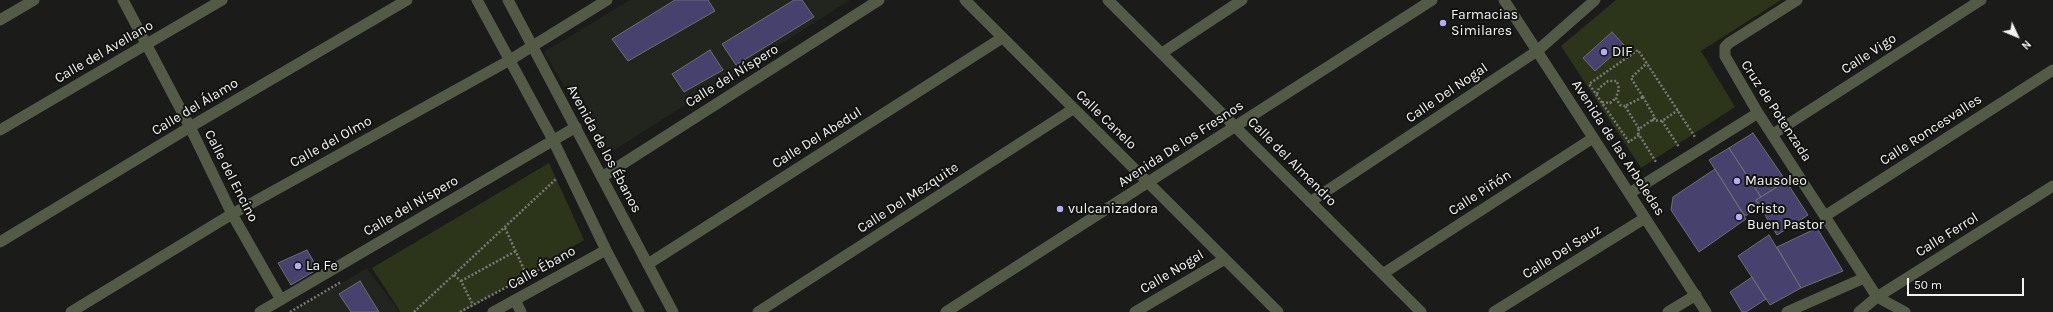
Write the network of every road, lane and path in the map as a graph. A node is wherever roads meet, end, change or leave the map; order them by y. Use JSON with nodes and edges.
{"nodes":[{"id":1,"x":34,"y":0,"type":"edge"},
{"id":2,"x":123,"y":0,"type":"edge"},
{"id":3,"x":222,"y":0,"type":"edge"},
{"id":4,"x":407,"y":0,"type":"edge"},
{"id":5,"x":477,"y":0,"type":"edge"},
{"id":6,"x":508,"y":0,"type":"edge"},
{"id":7,"x":607,"y":0,"type":"edge"},
{"id":8,"x":879,"y":0,"type":"edge"},
{"id":9,"x":965,"y":0,"type":"edge"},
{"id":10,"x":1108,"y":0,"type":"edge"},
{"id":11,"x":1242,"y":0,"type":"edge"},
{"id":12,"x":1432,"y":0,"type":"edge"},
{"id":13,"x":1504,"y":0,"type":"edge"},
{"id":14,"x":1595,"y":0,"type":"edge"},
{"id":15,"x":1797,"y":0,"type":"edge"},
{"id":16,"x":1981,"y":0,"type":"edge"},
{"id":17,"x":0,"y":20,"type":"edge"},
{"id":18,"x":1002,"y":38,"type":"junction"},
{"id":19,"x":146,"y":45,"type":"junction"},
{"id":20,"x":533,"y":47,"type":"junction"},
{"id":21,"x":1537,"y":51,"type":"junction"},
{"id":22,"x":1162,"y":53,"type":"junction"},
{"id":23,"x":510,"y":60,"type":"junction"},
{"id":24,"x":1647,"y":63,"type":"junction"},
{"id":25,"x":2053,"y":70,"type":"edge"},
{"id":26,"x":1597,"y":95,"type":"junction"},
{"id":27,"x":1643,"y":97,"type":"junction"},
{"id":28,"x":1616,"y":98,"type":"junction"},
{"id":29,"x":1602,"y":102,"type":"junction"},
{"id":30,"x":1625,"y":106,"type":"junction"},
{"id":31,"x":1074,"y":109,"type":"junction"},
{"id":32,"x":1678,"y":110,"type":"junction"},
{"id":33,"x":1758,"y":113,"type":"junction"},
{"id":34,"x":1652,"y":120,"type":"junction"},
{"id":35,"x":1662,"y":121,"type":"junction"},
{"id":36,"x":1235,"y":126,"type":"junction"},
{"id":37,"x":190,"y":127,"type":"junction"},
{"id":38,"x":576,"y":127,"type":"junction"},
{"id":39,"x":1639,"y":129,"type":"junction"},
{"id":40,"x":0,"y":130,"type":"edge"},
{"id":41,"x":1773,"y":134,"type":"junction"},
{"id":42,"x":1639,"y":135,"type":"junction"},
{"id":43,"x":1593,"y":138,"type":"junction"},
{"id":44,"x":1696,"y":139,"type":"dead end"},
{"id":45,"x":553,"y":140,"type":"junction"},
{"id":46,"x":1681,"y":149,"type":"dead end"},
{"id":47,"x":1658,"y":164,"type":"dead end"},
{"id":48,"x":602,"y":177,"type":"junction"},
{"id":49,"x":560,"y":183,"type":"dead end"},
{"id":50,"x":1149,"y":183,"type":"junction"},
{"id":51,"x":2053,"y":186,"type":"edge"},
{"id":52,"x":1630,"y":193,"type":"junction"},
{"id":53,"x":1310,"y":202,"type":"junction"},
{"id":54,"x":232,"y":214,"type":"junction"},
{"id":55,"x":1825,"y":216,"type":"junction"},
{"id":56,"x":1645,"y":218,"type":"junction"},
{"id":57,"x":505,"y":228,"type":"junction"},
{"id":58,"x":0,"y":242,"type":"edge"},
{"id":59,"x":606,"y":250,"type":"junction"},
{"id":60,"x":516,"y":251,"type":"junction"},
{"id":61,"x":1225,"y":258,"type":"junction"},
{"id":62,"x":648,"y":264,"type":"junction"},
{"id":63,"x":548,"y":265,"type":"dead end"},
{"id":64,"x":1384,"y":273,"type":"junction"},
{"id":65,"x":454,"y":275,"type":"junction"},
{"id":66,"x":527,"y":276,"type":"junction"},
{"id":67,"x":1864,"y":278,"type":"junction"},
{"id":68,"x":344,"y":280,"type":"dead end"},
{"id":69,"x":460,"y":281,"type":"junction"},
{"id":70,"x":1696,"y":295,"type":"junction"},
{"id":71,"x":1877,"y":297,"type":"junction"},
{"id":72,"x":281,"y":300,"type":"junction"},
{"id":73,"x":515,"y":300,"type":"junction"},
{"id":74,"x":473,"y":305,"type":"junction"},
{"id":75,"x":70,"y":312,"type":"edge"},
{"id":76,"x":260,"y":312,"type":"edge"},
{"id":77,"x":290,"y":312,"type":"edge"},
{"id":78,"x":414,"y":312,"type":"edge"},
{"id":79,"x":460,"y":312,"type":"edge"},
{"id":80,"x":493,"y":312,"type":"edge"},
{"id":81,"x":521,"y":312,"type":"edge"},
{"id":82,"x":639,"y":312,"type":"edge"},
{"id":83,"x":673,"y":312,"type":"edge"},
{"id":84,"x":758,"y":312,"type":"edge"},
{"id":85,"x":946,"y":312,"type":"edge"},
{"id":86,"x":1135,"y":312,"type":"edge"},
{"id":87,"x":1278,"y":312,"type":"edge"},
{"id":88,"x":1420,"y":312,"type":"edge"},
{"id":89,"x":1494,"y":312,"type":"edge"},
{"id":90,"x":1668,"y":312,"type":"edge"},
{"id":91,"x":1706,"y":312,"type":"edge"},
{"id":92,"x":1787,"y":312,"type":"edge"},
{"id":93,"x":1859,"y":312,"type":"edge"},
{"id":94,"x":1905,"y":312,"type":"edge"}],
"edges":[{"from":1,"to":17,"type":"street"},
{"from":2,"to":19,"type":"street","name":"Calle del Encino"},
{"from":3,"to":19,"type":"street","name":"Calle del Avellano"},
{"from":4,"to":37,"type":"street","name":"Calle del Álamo"},
{"from":5,"to":23,"type":"street"},
{"from":6,"to":20,"type":"street","name":"Avenida de los Ébanos"},
{"from":7,"to":20,"type":"street","name":"Calle del Olmo"},
{"from":8,"to":48,"type":"street","name":"Calle del Níspero"},
{"from":9,"to":18,"type":"street","name":"Calle Canelo"},
{"from":10,"to":22,"type":"street","name":"Calle del Almendro"},
{"from":11,"to":22,"type":"street"},
{"from":12,"to":36,"type":"street","name":"Avenida De los Fresnos"},
{"from":13,"to":21,"type":"street","name":"Avenida de las Arboledas"},
{"from":14,"to":21,"type":"street","name":"Calle Del Nogal"},
{"from":15,"to":33,"type":"street","name":"Cruz de Potenzada"},
{"from":16,"to":41,"type":"street","name":"Calle Vigo"},
{"from":18,"to":31,"type":"street","name":"Calle Canelo"},
{"from":18,"to":62,"type":"street","name":"Calle Del Abedul"},
{"from":19,"to":37,"type":"street","name":"Calle del Encino"},
{"from":19,"to":40,"type":"street","name":"Calle del Avellano"},
{"from":20,"to":23,"type":"street","name":"Calle del Olmo"},
{"from":20,"to":38,"type":"street","name":"Avenida de los Ébanos"},
{"from":21,"to":43,"type":"street","name":"Avenida de las Arboledas"},
{"from":21,"to":53,"type":"street","name":"Calle Del Nogal"},
{"from":22,"to":36,"type":"street","name":"Calle del Almendro"},
{"from":23,"to":45,"type":"street"},
{"from":23,"to":54,"type":"street","name":"Calle del Olmo"},
{"from":24,"to":26,"type":"path"},
{"from":24,"to":27,"type":"path"},
{"from":24,"to":32,"type":"path"},
{"from":25,"to":55,"type":"street","name":"Calle Roncesvalles"},
{"from":26,"to":28,"type":"path"},
{"from":26,"to":29,"type":"path"},
{"from":27,"to":30,"type":"path"},
{"from":27,"to":34,"type":"path"},
{"from":28,"to":29,"type":"path"},
{"from":28,"to":30,"type":"path"},
{"from":29,"to":42,"type":"path"},
{"from":30,"to":39,"type":"path"},
{"from":31,"to":50,"type":"street","name":"Calle Canelo"},
{"from":31,"to":84,"type":"street","name":"Calle Del Mezquite"},
{"from":32,"to":35,"type":"path"},
{"from":32,"to":44,"type":"path"},
{"from":33,"to":41,"type":"street","name":"Cruz de Potenzada"},
{"from":33,"to":52,"type":"street"},
{"from":34,"to":35,"type":"path"},
{"from":34,"to":39,"type":"path"},
{"from":35,"to":46,"type":"path"},
{"from":36,"to":50,"type":"street","name":"Avenida De los Fresnos"},
{"from":36,"to":53,"type":"street","name":"Calle del Almendro"},
{"from":37,"to":54,"type":"street","name":"Calle del Encino"},
{"from":37,"to":58,"type":"street","name":"Calle del Álamo"},
{"from":38,"to":45,"type":"street","name":"Calle del Níspero"},
{"from":38,"to":48,"type":"street","name":"Avenida de los Ébanos"},
{"from":39,"to":42,"type":"path"},
{"from":41,"to":55,"type":"street","name":"Cruz de Potenzada"},
{"from":42,"to":47,"type":"path"},
{"from":43,"to":52,"type":"street","name":"Avenida de las Arboledas"},
{"from":43,"to":64,"type":"street","name":"Calle Piñón"},
{"from":45,"to":59,"type":"street"},
{"from":45,"to":72,"type":"street","name":"Calle del Níspero"},
{"from":48,"to":62,"type":"street","name":"Avenida de los Ébanos"},
{"from":49,"to":57,"type":"path"},
{"from":50,"to":61,"type":"street","name":"Calle Canelo"},
{"from":50,"to":85,"type":"street","name":"Avenida De los Fresnos"},
{"from":51,"to":71,"type":"street","name":"Calle Ferrol"},
{"from":52,"to":56,"type":"street","name":"Avenida de las Arboledas"},
{"from":53,"to":64,"type":"street","name":"Calle del Almendro"},
{"from":54,"to":72,"type":"street","name":"Calle del Encino"},
{"from":54,"to":75,"type":"street","name":"Calle del Olmo"},
{"from":55,"to":67,"type":"street","name":"Cruz de Potenzada"},
{"from":56,"to":70,"type":"street","name":"Avenida de las Arboledas"},
{"from":56,"to":89,"type":"street","name":"Calle Del Sauz"},
{"from":57,"to":60,"type":"path"},
{"from":57,"to":65,"type":"path"},
{"from":59,"to":73,"type":"street","name":"Calle Ébano"},
{"from":59,"to":82,"type":"street"},
{"from":60,"to":66,"type":"path"},
{"from":60,"to":69,"type":"path"},
{"from":61,"to":86,"type":"street","name":"Calle Nogal"},
{"from":61,"to":87,"type":"street","name":"Calle Canelo"},
{"from":62,"to":83,"type":"street","name":"Avenida de los Ébanos"},
{"from":63,"to":66,"type":"path"},
{"from":64,"to":88,"type":"street","name":"Calle del Almendro"},
{"from":65,"to":69,"type":"path"},
{"from":65,"to":78,"type":"path"},
{"from":66,"to":74,"type":"path"},
{"from":67,"to":71,"type":"street","name":"Cruz de Potenzada"},
{"from":67,"to":92,"type":"street"},
{"from":68,"to":77,"type":"path"},
{"from":69,"to":74,"type":"path"},
{"from":70,"to":90,"type":"street"},
{"from":70,"to":91,"type":"street","name":"Avenida de las Arboledas"},
{"from":71,"to":93,"type":"street","name":"Calle Ferrol"},
{"from":71,"to":94,"type":"street"},
{"from":72,"to":76,"type":"street","name":"Calle del Níspero"},
{"from":73,"to":80,"type":"street","name":"Calle Ébano"},
{"from":73,"to":81,"type":"street"},
{"from":74,"to":79,"type":"path"}]}
